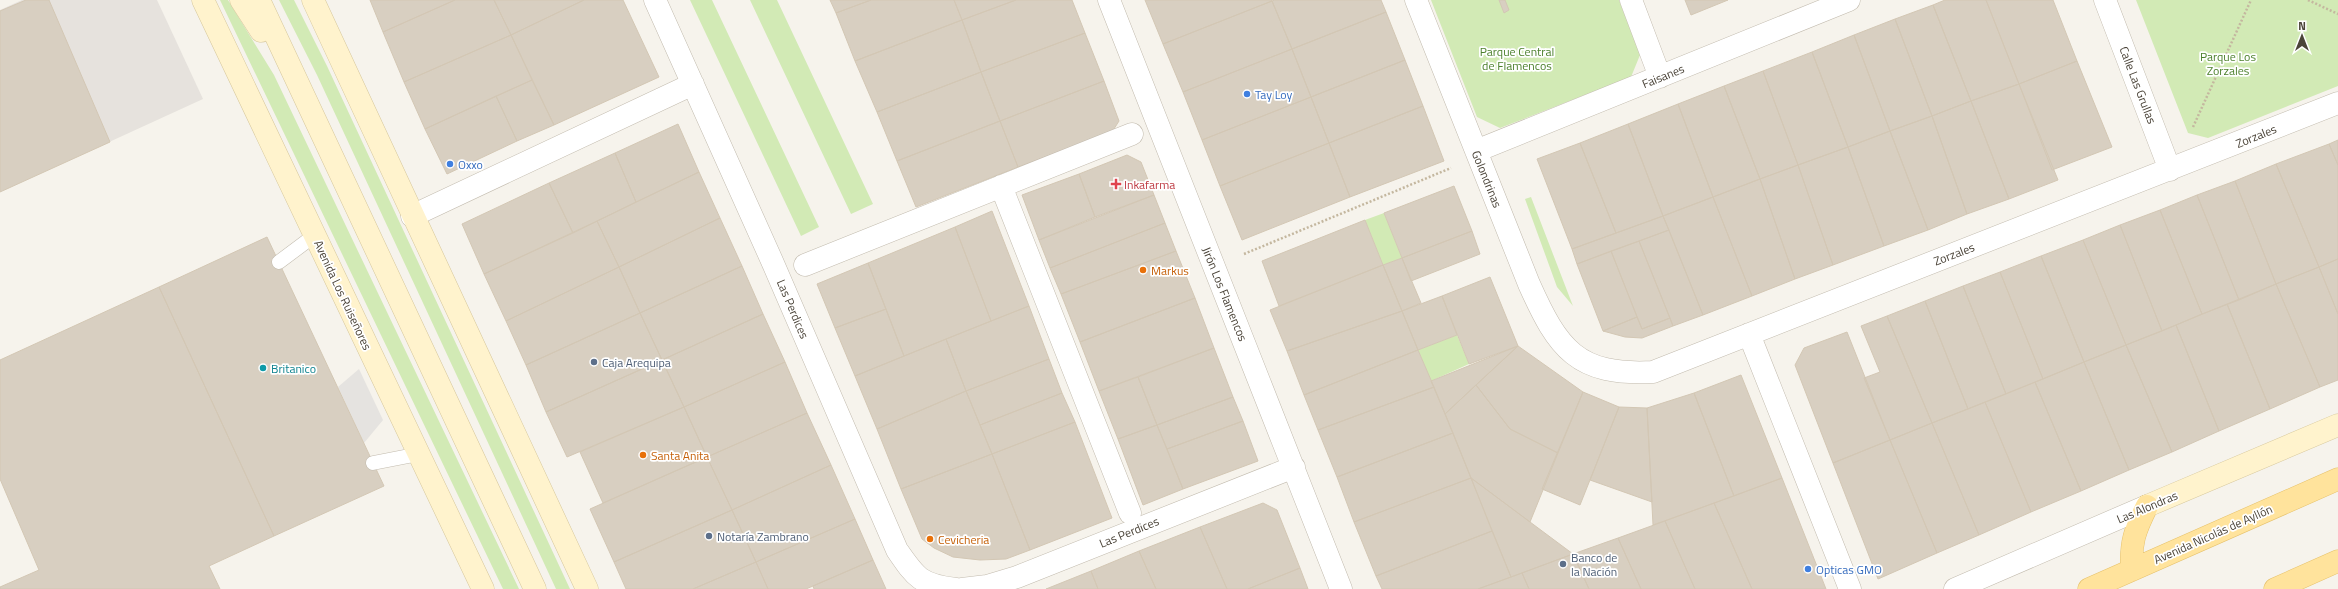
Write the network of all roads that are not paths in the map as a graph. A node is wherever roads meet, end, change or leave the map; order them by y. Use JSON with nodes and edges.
{"nodes":[{"id":1,"x":203,"y":0,"type":"edge"},
{"id":2,"x":240,"y":0,"type":"edge"},
{"id":3,"x":259,"y":0,"type":"edge"},
{"id":4,"x":313,"y":0,"type":"edge"},
{"id":5,"x":655,"y":0,"type":"edge"},
{"id":6,"x":1109,"y":0,"type":"edge"},
{"id":7,"x":1416,"y":0,"type":"edge"},
{"id":8,"x":1631,"y":0,"type":"edge"},
{"id":9,"x":1850,"y":0,"type":"edge"},
{"id":10,"x":2105,"y":0,"type":"edge"},
{"id":11,"x":1660,"y":77,"type":"junction"},
{"id":12,"x":693,"y":84,"type":"junction"},
{"id":13,"x":298,"y":86,"type":"junction"},
{"id":14,"x":2338,"y":104,"type":"edge"},
{"id":15,"x":1132,"y":134,"type":"dead end"},
{"id":16,"x":1476,"y":151,"type":"junction"},
{"id":17,"x":2170,"y":170,"type":"junction"},
{"id":18,"x":1001,"y":186,"type":"junction"},
{"id":19,"x":412,"y":216,"type":"junction"},
{"id":20,"x":314,"y":235,"type":"junction"},
{"id":21,"x":280,"y":262,"type":"dead end"},
{"id":22,"x":805,"y":265,"type":"dead end"},
{"id":23,"x":1749,"y":334,"type":"junction"},
{"id":24,"x":1570,"y":351,"type":"joint"},
{"id":25,"x":2338,"y":425,"type":"edge"},
{"id":26,"x":419,"y":454,"type":"junction"},
{"id":27,"x":373,"y":463,"type":"dead end"},
{"id":28,"x":1294,"y":467,"type":"junction"},
{"id":29,"x":2338,"y":479,"type":"edge"},
{"id":30,"x":2147,"y":506,"type":"junction"},
{"id":31,"x":1130,"y":513,"type":"dead end"},
{"id":32,"x":2338,"y":561,"type":"edge"},
{"id":33,"x":2132,"y":570,"type":"junction"},
{"id":34,"x":483,"y":589,"type":"edge"},
{"id":35,"x":535,"y":589,"type":"edge"},
{"id":36,"x":587,"y":589,"type":"edge"},
{"id":37,"x":956,"y":589,"type":"edge"},
{"id":38,"x":962,"y":589,"type":"edge"},
{"id":39,"x":1341,"y":589,"type":"edge"},
{"id":40,"x":1850,"y":589,"type":"edge"},
{"id":41,"x":1955,"y":589,"type":"edge"},
{"id":42,"x":2089,"y":589,"type":"edge"},
{"id":43,"x":2275,"y":589,"type":"edge"}],
"edges":[{"from":1,"to":20,"type":"main road","name":"Avenida Los Ruiseñores"},
{"from":2,"to":13,"type":"main road"},
{"from":3,"to":13,"type":"main road"},
{"from":4,"to":19,"type":"main road"},
{"from":5,"to":12,"type":"street","name":"Las Perdices"},
{"from":6,"to":28,"type":"street","name":"Jirón Los Flamencos"},
{"from":7,"to":16,"type":"street","name":"Golondrinas"},
{"from":8,"to":11,"type":"street"},
{"from":9,"to":11,"type":"street","name":"Faisanes"},
{"from":10,"to":17,"type":"street","name":"Calle Las Grullas"},
{"from":11,"to":16,"type":"street","name":"Faisanes"},
{"from":12,"to":19,"type":"street"},
{"from":12,"to":37,"type":"street","name":"Las Perdices"},
{"from":13,"to":35,"type":"main road"},
{"from":14,"to":17,"type":"street","name":"Zorzales"},
{"from":15,"to":18,"type":"street"},
{"from":16,"to":24,"type":"street","name":"Golondrinas"},
{"from":17,"to":23,"type":"street","name":"Zorzales"},
{"from":18,"to":22,"type":"street"},
{"from":18,"to":31,"type":"street"},
{"from":19,"to":36,"type":"main road"},
{"from":20,"to":21,"type":"lane"},
{"from":20,"to":26,"type":"main road","name":"Avenida Los Ruiseñores"},
{"from":23,"to":24,"type":"street","name":"Zorzales"},
{"from":23,"to":40,"type":"street"},
{"from":25,"to":30,"type":"main road","name":"Las Alondras"},
{"from":26,"to":27,"type":"lane"},
{"from":26,"to":34,"type":"main road","name":"Avenida Los Ruiseñores"},
{"from":28,"to":38,"type":"street","name":"Las Perdices"},
{"from":28,"to":39,"type":"street","name":"Jirón Los Flamencos"},
{"from":29,"to":33,"type":"main road","name":"Avenida Nicolás de Ayllón"},
{"from":30,"to":33,"type":"main road"},
{"from":30,"to":41,"type":"street","name":"Las Alondras"},
{"from":32,"to":43,"type":"main road"},
{"from":33,"to":42,"type":"main road","name":"Avenida Nicolás de Ayllón"}]}
